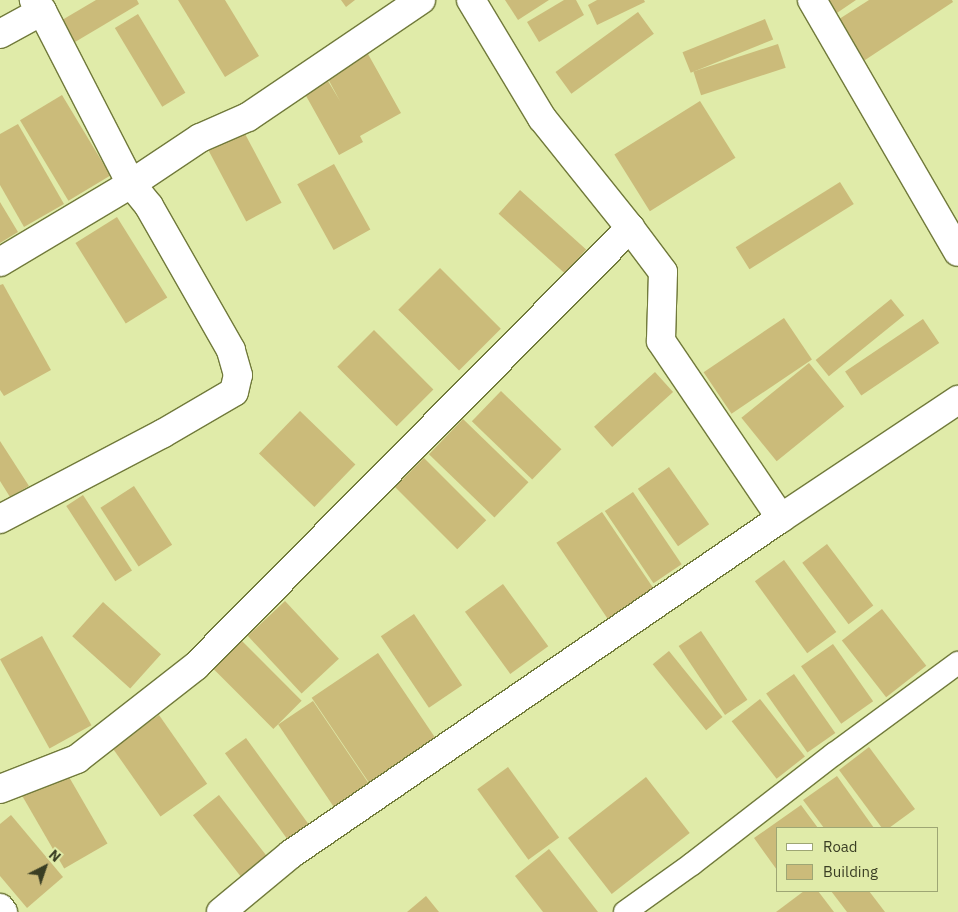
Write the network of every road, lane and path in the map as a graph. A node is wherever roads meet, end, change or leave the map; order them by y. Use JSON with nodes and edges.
{"nodes":[{"id":1,"x":421,"y":0,"type":"edge"},
{"id":2,"x":471,"y":0,"type":"edge"},
{"id":3,"x":812,"y":0,"type":"edge"},
{"id":4,"x":38,"y":6,"type":"edge"},
{"id":5,"x":0,"y":34,"type":"edge"},
{"id":6,"x":131,"y":184,"type":"junction"},
{"id":7,"x":630,"y":228,"type":"junction"},
{"id":8,"x":958,"y":252,"type":"edge"},
{"id":9,"x":0,"y":262,"type":"edge"},
{"id":10,"x":958,"y":400,"type":"edge"},
{"id":11,"x":781,"y":518,"type":"junction"},
{"id":12,"x":0,"y":519,"type":"edge"},
{"id":13,"x":958,"y":662,"type":"edge"},
{"id":14,"x":0,"y":790,"type":"edge"},
{"id":15,"x":0,"y":908,"type":"edge"},
{"id":16,"x":3,"y":912,"type":"edge"},
{"id":17,"x":221,"y":912,"type":"edge"},
{"id":18,"x":625,"y":912,"type":"edge"}],
"edges":[{"from":1,"to":6,"type":"street"},
{"from":2,"to":7,"type":"street"},
{"from":3,"to":8,"type":"street"},
{"from":4,"to":5,"type":"street"},
{"from":4,"to":6,"type":"street"},
{"from":6,"to":9,"type":"street"},
{"from":6,"to":12,"type":"street"},
{"from":7,"to":11,"type":"street"},
{"from":7,"to":14,"type":"street"},
{"from":10,"to":11,"type":"street"},
{"from":11,"to":17,"type":"street"},
{"from":13,"to":18,"type":"lane"},
{"from":15,"to":16,"type":"street"}]}
